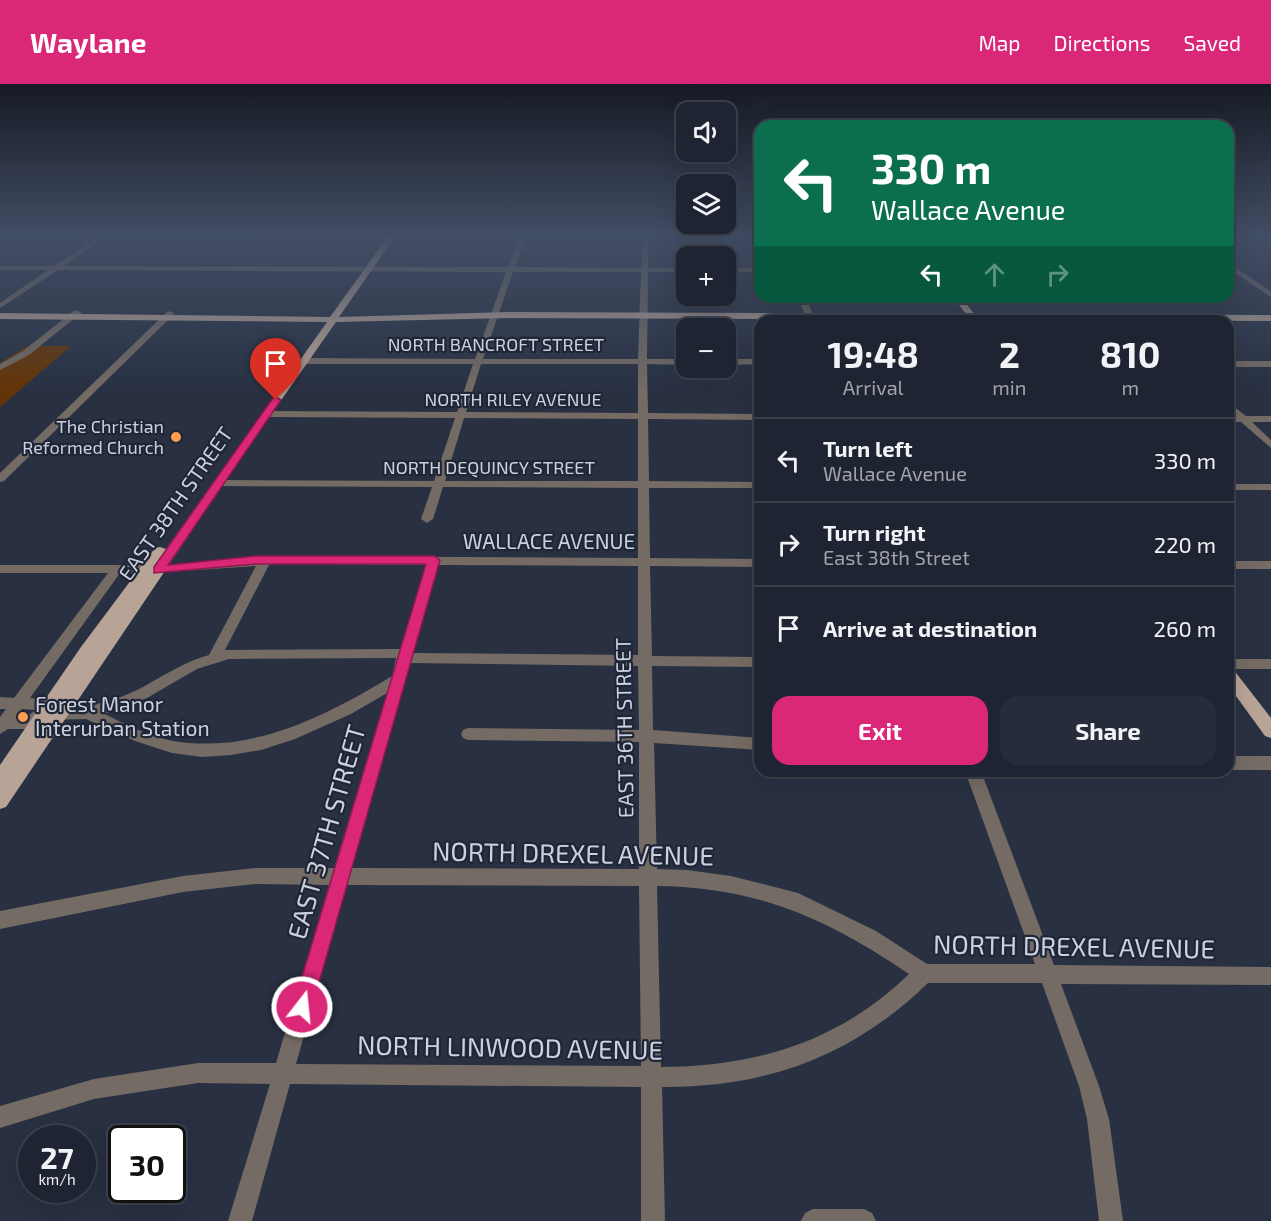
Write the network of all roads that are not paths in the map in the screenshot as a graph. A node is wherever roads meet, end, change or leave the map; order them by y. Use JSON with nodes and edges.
{"nodes":[{"id":1,"x":27,"y":288,"type":"edge"},
{"id":2,"x":352,"y":288,"type":"edge"},
{"id":3,"x":503,"y":288,"type":"edge"},
{"id":4,"x":643,"y":288,"type":"edge"},
{"id":5,"x":962,"y":303,"type":"edge"},
{"id":6,"x":0,"y":306,"type":"edge"},
{"id":7,"x":0,"y":314,"type":"edge"},
{"id":8,"x":75,"y":314,"type":"junction"},
{"id":9,"x":169,"y":315,"type":"junction"},
{"id":10,"x":493,"y":315,"type":"junction"},
{"id":11,"x":971,"y":315,"type":"edge"},
{"id":12,"x":642,"y":316,"type":"junction"},
{"id":13,"x":331,"y":317,"type":"junction"},
{"id":14,"x":754,"y":318,"type":"edge"},
{"id":15,"x":1234,"y":318,"type":"edge"},
{"id":16,"x":1271,"y":318,"type":"edge"},
{"id":17,"x":305,"y":361,"type":"junction"},
{"id":18,"x":480,"y":362,"type":"junction"},
{"id":19,"x":643,"y":362,"type":"junction"},
{"id":20,"x":676,"y":362,"type":"edge"},
{"id":21,"x":736,"y":362,"type":"edge"},
{"id":22,"x":754,"y":362,"type":"edge"},
{"id":23,"x":1234,"y":364,"type":"edge"},
{"id":24,"x":1271,"y":364,"type":"edge"},
{"id":25,"x":0,"y":367,"type":"edge"},
{"id":26,"x":1234,"y":410,"type":"edge"},
{"id":27,"x":266,"y":414,"type":"junction"},
{"id":28,"x":461,"y":416,"type":"junction"},
{"id":29,"x":643,"y":417,"type":"junction"},
{"id":30,"x":754,"y":417,"type":"edge"},
{"id":31,"x":1234,"y":419,"type":"edge"},
{"id":32,"x":1244,"y":419,"type":"junction"},
{"id":33,"x":1271,"y":419,"type":"edge"},
{"id":34,"x":1271,"y":445,"type":"edge"},
{"id":35,"x":0,"y":479,"type":"edge"},
{"id":36,"x":218,"y":483,"type":"junction"},
{"id":37,"x":439,"y":484,"type":"junction"},
{"id":38,"x":644,"y":485,"type":"junction"},
{"id":39,"x":754,"y":486,"type":"edge"},
{"id":40,"x":1234,"y":487,"type":"edge"},
{"id":41,"x":1271,"y":487,"type":"edge"},
{"id":42,"x":427,"y":519,"type":"dead end"},
{"id":43,"x":265,"y":560,"type":"junction"},
{"id":44,"x":434,"y":560,"type":"junction"},
{"id":45,"x":644,"y":562,"type":"junction"},
{"id":46,"x":754,"y":562,"type":"edge"},
{"id":47,"x":1234,"y":565,"type":"edge"},
{"id":48,"x":1271,"y":565,"type":"edge"},
{"id":49,"x":0,"y":569,"type":"edge"},
{"id":50,"x":117,"y":570,"type":"junction"},
{"id":51,"x":152,"y":570,"type":"junction"},
{"id":52,"x":404,"y":656,"type":"junction"},
{"id":53,"x":214,"y":658,"type":"junction"},
{"id":54,"x":645,"y":661,"type":"junction"},
{"id":55,"x":754,"y":662,"type":"edge"},
{"id":56,"x":1234,"y":664,"type":"edge"},
{"id":57,"x":1271,"y":664,"type":"edge"},
{"id":58,"x":397,"y":680,"type":"junction"},
{"id":59,"x":1234,"y":681,"type":"edge"},
{"id":60,"x":19,"y":702,"type":"junction"},
{"id":61,"x":0,"y":703,"type":"edge"},
{"id":62,"x":87,"y":712,"type":"junction"},
{"id":63,"x":49,"y":714,"type":"junction"},
{"id":64,"x":1,"y":725,"type":"edge"},
{"id":65,"x":1271,"y":731,"type":"edge"},
{"id":66,"x":468,"y":734,"type":"dead end"},
{"id":67,"x":646,"y":736,"type":"junction"},
{"id":68,"x":754,"y":744,"type":"edge"},
{"id":69,"x":1234,"y":763,"type":"edge"},
{"id":70,"x":1271,"y":763,"type":"edge"},
{"id":71,"x":975,"y":777,"type":"edge"},
{"id":72,"x":0,"y":779,"type":"edge"},
{"id":73,"x":0,"y":801,"type":"edge"},
{"id":74,"x":341,"y":875,"type":"junction"},
{"id":75,"x":648,"y":878,"type":"junction"},
{"id":76,"x":0,"y":920,"type":"edge"},
{"id":77,"x":924,"y":973,"type":"junction"},
{"id":78,"x":1048,"y":975,"type":"junction"},
{"id":79,"x":1271,"y":976,"type":"edge"},
{"id":80,"x":283,"y":1072,"type":"junction"},
{"id":81,"x":651,"y":1077,"type":"junction"},
{"id":82,"x":0,"y":1117,"type":"edge"},
{"id":83,"x":240,"y":1221,"type":"edge"},
{"id":84,"x":653,"y":1221,"type":"edge"},
{"id":85,"x":813,"y":1221,"type":"edge"},
{"id":86,"x":864,"y":1221,"type":"edge"},
{"id":87,"x":1111,"y":1221,"type":"edge"}],
"edges":[{"from":1,"to":6,"type":"street"},
{"from":2,"to":13,"type":"main road","name":"EAST 38TH STREET"},
{"from":3,"to":10,"type":"street"},
{"from":4,"to":12,"type":"street","name":"EAST 36TH STREET"},
{"from":5,"to":11,"type":"main road"},
{"from":7,"to":8,"type":"main road"},
{"from":8,"to":9,"type":"main road"},
{"from":8,"to":25,"type":"street"},
{"from":9,"to":13,"type":"main road"},
{"from":9,"to":35,"type":"street"},
{"from":10,"to":12,"type":"main road"},
{"from":10,"to":13,"type":"main road"},
{"from":10,"to":18,"type":"street"},
{"from":12,"to":14,"type":"main road"},
{"from":12,"to":19,"type":"street","name":"EAST 36TH STREET"},
{"from":13,"to":17,"type":"main road","name":"EAST 38TH STREET"},
{"from":13,"to":51,"type":"main road","name":"EAST 38TH STREET"},
{"from":15,"to":16,"type":"main road"},
{"from":17,"to":18,"type":"street","name":"NORTH BANCROFT STREET"},
{"from":17,"to":27,"type":"main road","name":"EAST 38TH STREET"},
{"from":18,"to":19,"type":"street","name":"NORTH BANCROFT STREET"},
{"from":18,"to":28,"type":"street"},
{"from":19,"to":20,"type":"street","name":"NORTH BANCROFT STREET"},
{"from":19,"to":29,"type":"street","name":"EAST 36TH STREET"},
{"from":21,"to":22,"type":"street"},
{"from":23,"to":24,"type":"street"},
{"from":26,"to":32,"type":"street"},
{"from":27,"to":28,"type":"street","name":"NORTH RILEY AVENUE"},
{"from":27,"to":36,"type":"main road","name":"EAST 38TH STREET"},
{"from":28,"to":29,"type":"street","name":"NORTH RILEY AVENUE"},
{"from":28,"to":37,"type":"street"},
{"from":29,"to":30,"type":"street","name":"NORTH RILEY AVENUE"},
{"from":29,"to":38,"type":"street","name":"EAST 36TH STREET"},
{"from":31,"to":32,"type":"street"},
{"from":32,"to":33,"type":"street"},
{"from":32,"to":34,"type":"street"},
{"from":36,"to":37,"type":"street","name":"NORTH DEQUINCY STREET"},
{"from":36,"to":51,"type":"main road","name":"EAST 38TH STREET"},
{"from":37,"to":38,"type":"street","name":"NORTH DEQUINCY STREET"},
{"from":37,"to":42,"type":"street"},
{"from":38,"to":39,"type":"street","name":"NORTH DEQUINCY STREET"},
{"from":38,"to":45,"type":"street","name":"EAST 36TH STREET"},
{"from":40,"to":41,"type":"street"},
{"from":43,"to":44,"type":"street","name":"WALLACE AVENUE"},
{"from":43,"to":51,"type":"street","name":"WALLACE AVENUE"},
{"from":43,"to":53,"type":"street"},
{"from":44,"to":45,"type":"street","name":"WALLACE AVENUE"},
{"from":44,"to":52,"type":"street","name":"EAST 37TH STREET"},
{"from":45,"to":46,"type":"street","name":"WALLACE AVENUE"},
{"from":45,"to":54,"type":"street","name":"EAST 36TH STREET"},
{"from":47,"to":48,"type":"street"},
{"from":49,"to":50,"type":"street","name":"WALLACE AVENUE"},
{"from":50,"to":51,"type":"street","name":"WALLACE AVENUE"},
{"from":50,"to":60,"type":"street"},
{"from":51,"to":63,"type":"main road","name":"EAST 38TH STREET"},
{"from":52,"to":53,"type":"street"},
{"from":52,"to":54,"type":"street"},
{"from":52,"to":58,"type":"street","name":"EAST 37TH STREET"},
{"from":53,"to":62,"type":"street"},
{"from":54,"to":55,"type":"street"},
{"from":54,"to":67,"type":"street","name":"EAST 36TH STREET"},
{"from":56,"to":57,"type":"street"},
{"from":58,"to":62,"type":"street"},
{"from":58,"to":74,"type":"street","name":"EAST 37TH STREET"},
{"from":59,"to":65,"type":"main road"},
{"from":60,"to":61,"type":"street"},
{"from":60,"to":63,"type":"street"},
{"from":60,"to":64,"type":"street"},
{"from":62,"to":63,"type":"street"},
{"from":63,"to":64,"type":"street"},
{"from":63,"to":72,"type":"main road","name":"EAST 38TH STREET"},
{"from":63,"to":73,"type":"main road","name":"EAST 38TH STREET"},
{"from":66,"to":67,"type":"street"},
{"from":67,"to":68,"type":"street"},
{"from":67,"to":75,"type":"street","name":"EAST 36TH STREET"},
{"from":69,"to":70,"type":"street"},
{"from":71,"to":78,"type":"street"},
{"from":74,"to":75,"type":"street","name":"NORTH DREXEL AVENUE"},
{"from":74,"to":76,"type":"street","name":"NORTH DREXEL AVENUE"},
{"from":74,"to":80,"type":"street","name":"EAST 37TH STREET"},
{"from":75,"to":77,"type":"street","name":"NORTH DREXEL AVENUE"},
{"from":75,"to":81,"type":"street","name":"EAST 36TH STREET"},
{"from":77,"to":78,"type":"street","name":"NORTH DREXEL AVENUE"},
{"from":77,"to":81,"type":"street","name":"NORTH LINWOOD AVENUE"},
{"from":78,"to":79,"type":"street","name":"NORTH DREXEL AVENUE"},
{"from":78,"to":87,"type":"street"},
{"from":80,"to":81,"type":"street","name":"NORTH LINWOOD AVENUE"},
{"from":80,"to":82,"type":"street","name":"NORTH LINWOOD AVENUE"},
{"from":80,"to":83,"type":"street","name":"EAST 37TH STREET"},
{"from":81,"to":84,"type":"street","name":"EAST 36TH STREET"},
{"from":85,"to":86,"type":"street"}]}
